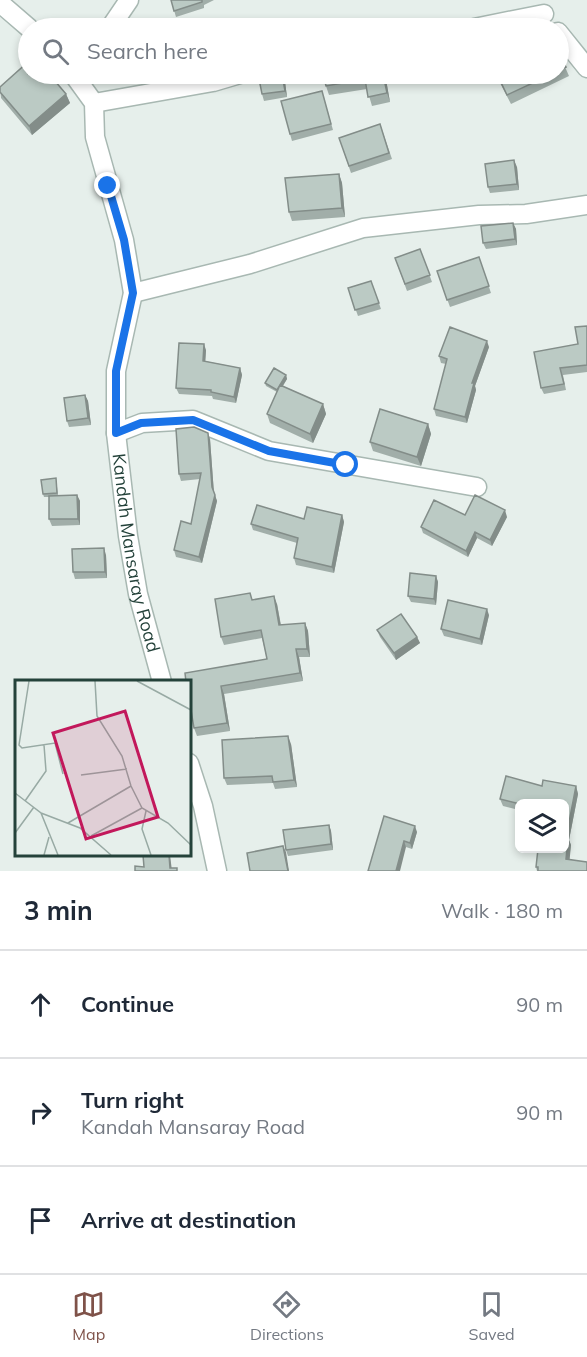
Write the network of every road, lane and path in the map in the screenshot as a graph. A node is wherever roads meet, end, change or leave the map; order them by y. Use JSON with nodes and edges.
{"nodes":[{"id":1,"x":129,"y":0,"type":"edge"},
{"id":2,"x":0,"y":3,"type":"edge"},
{"id":3,"x":545,"y":14,"type":"edge"},
{"id":4,"x":117,"y":18,"type":"edge"},
{"id":5,"x":525,"y":18,"type":"edge"},
{"id":6,"x":18,"y":19,"type":"edge"},
{"id":7,"x":569,"y":46,"type":"edge"},
{"id":8,"x":587,"y":68,"type":"edge"},
{"id":9,"x":80,"y":84,"type":"edge"},
{"id":10,"x":202,"y":84,"type":"edge"},
{"id":11,"x":94,"y":103,"type":"junction"},
{"id":12,"x":587,"y":205,"type":"edge"},
{"id":13,"x":133,"y":293,"type":"junction"},
{"id":14,"x":116,"y":433,"type":"junction"},
{"id":15,"x":477,"y":488,"type":"dead end"},
{"id":16,"x":161,"y":680,"type":"edge"},
{"id":17,"x":190,"y":766,"type":"edge"},
{"id":18,"x":217,"y":871,"type":"edge"}],
"edges":[{"from":1,"to":4,"type":"street"},
{"from":2,"to":6,"type":"street"},
{"from":3,"to":5,"type":"street"},
{"from":7,"to":8,"type":"street"},
{"from":9,"to":11,"type":"street"},
{"from":10,"to":11,"type":"street"},
{"from":11,"to":13,"type":"street","name":"Kandah Mansaray Road"},
{"from":12,"to":13,"type":"street"},
{"from":13,"to":14,"type":"street","name":"Kandah Mansaray Road"},
{"from":14,"to":15,"type":"street"},
{"from":14,"to":16,"type":"street","name":"Kandah Mansaray Road"},
{"from":17,"to":18,"type":"street"}]}
